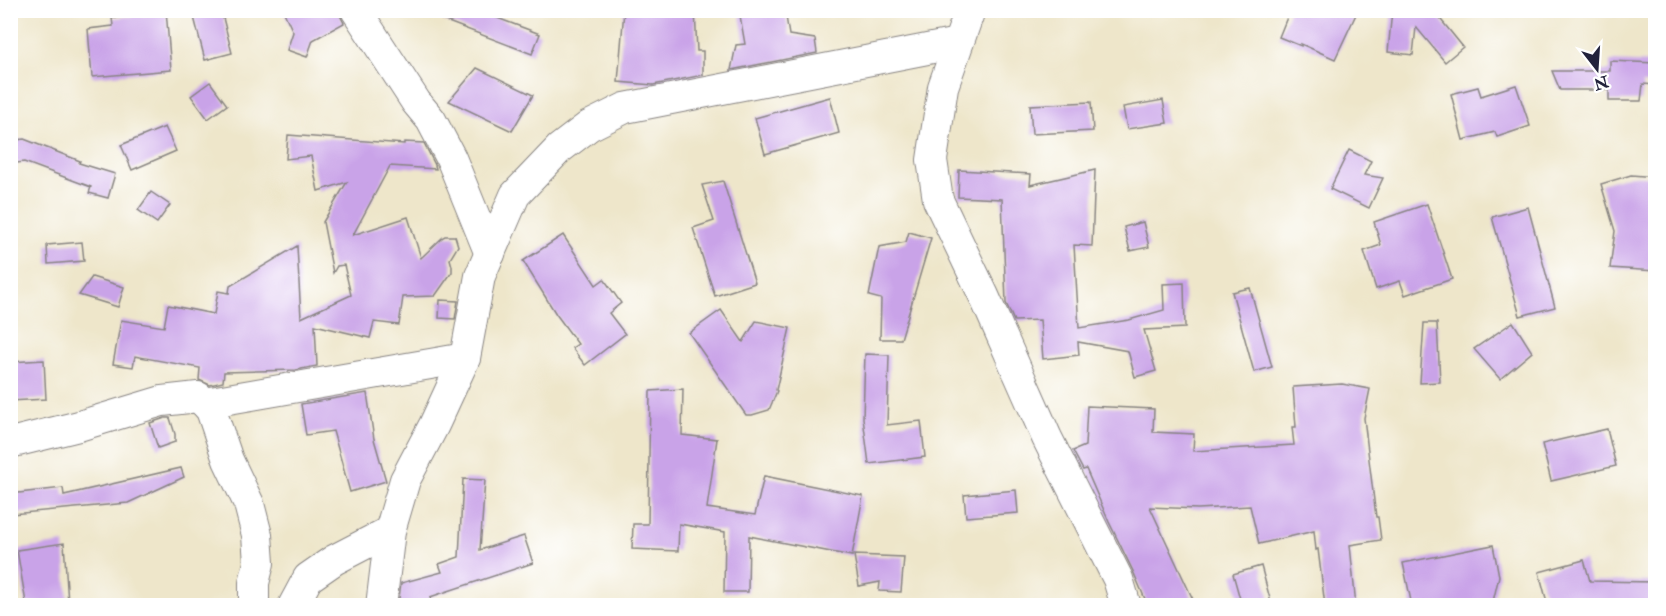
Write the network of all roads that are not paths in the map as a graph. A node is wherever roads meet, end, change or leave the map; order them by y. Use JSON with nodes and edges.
{"nodes":[{"id":1,"x":356,"y":10,"type":"edge"},
{"id":2,"x":970,"y":10,"type":"edge"},
{"id":3,"x":958,"y":44,"type":"junction"},
{"id":4,"x":490,"y":254,"type":"junction"},
{"id":5,"x":465,"y":358,"type":"junction"},
{"id":6,"x":205,"y":403,"type":"junction"},
{"id":7,"x":10,"y":443,"type":"edge"},
{"id":8,"x":390,"y":531,"type":"junction"},
{"id":9,"x":254,"y":606,"type":"edge"},
{"id":10,"x":293,"y":606,"type":"edge"},
{"id":11,"x":381,"y":606,"type":"edge"},
{"id":12,"x":1126,"y":606,"type":"edge"}],
"edges":[{"from":1,"to":4,"type":"street"},
{"from":2,"to":3,"type":"street"},
{"from":3,"to":4,"type":"street"},
{"from":3,"to":12,"type":"street"},
{"from":4,"to":5,"type":"street"},
{"from":5,"to":6,"type":"street"},
{"from":5,"to":8,"type":"street"},
{"from":6,"to":7,"type":"street"},
{"from":6,"to":9,"type":"street"},
{"from":8,"to":10,"type":"street"},
{"from":8,"to":11,"type":"street"}]}
